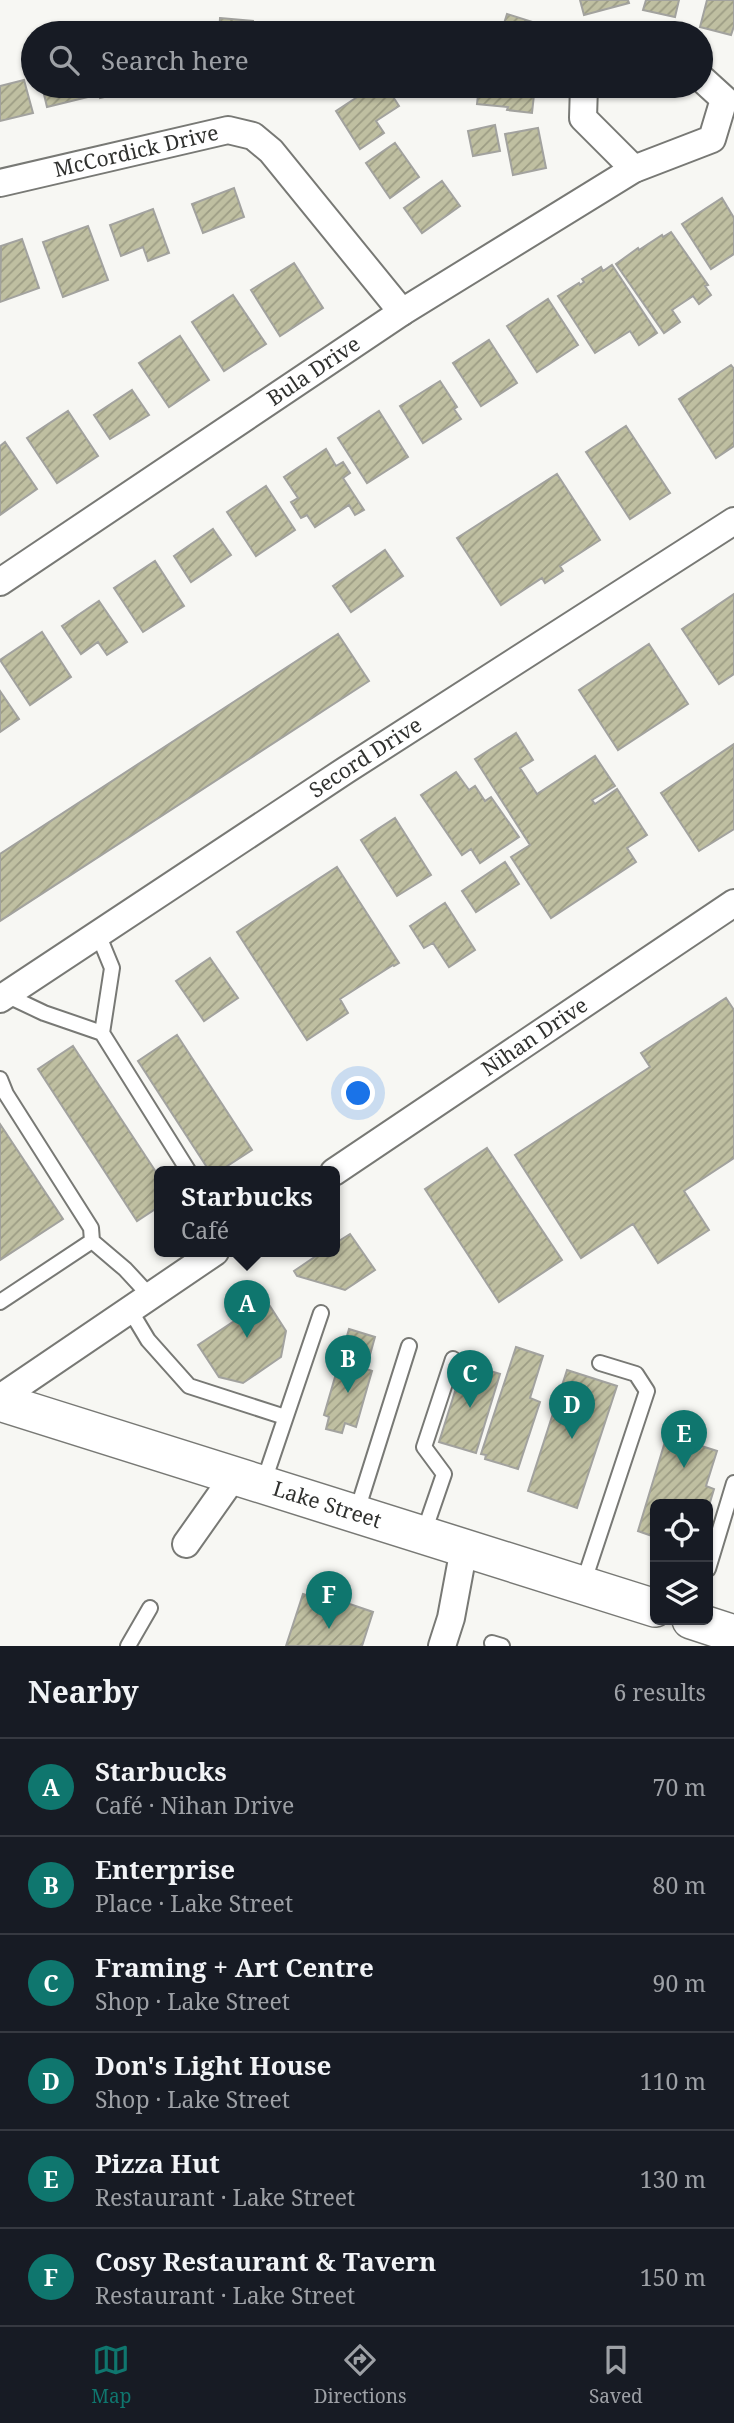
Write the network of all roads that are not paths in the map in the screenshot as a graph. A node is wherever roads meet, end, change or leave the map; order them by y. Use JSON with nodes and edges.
{"nodes":[{"id":1,"x":713,"y":89,"type":"edge"},
{"id":2,"x":584,"y":98,"type":"edge"},
{"id":3,"x":634,"y":169,"type":"junction"},
{"id":4,"x":0,"y":183,"type":"edge"},
{"id":5,"x":402,"y":312,"type":"junction"},
{"id":6,"x":734,"y":521,"type":"edge"},
{"id":7,"x":0,"y":582,"type":"edge"},
{"id":8,"x":734,"y":903,"type":"edge"},
{"id":9,"x":98,"y":934,"type":"junction"},
{"id":10,"x":3,"y":997,"type":"edge"},
{"id":11,"x":102,"y":1033,"type":"junction"},
{"id":12,"x":0,"y":1079,"type":"edge"},
{"id":13,"x":185,"y":1166,"type":"edge"},
{"id":14,"x":340,"y":1168,"type":"edge"},
{"id":15,"x":92,"y":1241,"type":"junction"},
{"id":16,"x":208,"y":1257,"type":"edge"},
{"id":17,"x":0,"y":1302,"type":"edge"},
{"id":18,"x":140,"y":1303,"type":"junction"},
{"id":19,"x":321,"y":1313,"type":"dead end"},
{"id":20,"x":409,"y":1346,"type":"dead end"},
{"id":21,"x":453,"y":1359,"type":"dead end"},
{"id":22,"x":600,"y":1363,"type":"dead end"},
{"id":23,"x":0,"y":1400,"type":"edge"},
{"id":24,"x":285,"y":1417,"type":"junction"},
{"id":25,"x":249,"y":1480,"type":"junction"},
{"id":26,"x":734,"y":1483,"type":"edge"},
{"id":27,"x":356,"y":1514,"type":"junction"},
{"id":28,"x":422,"y":1535,"type":"junction"},
{"id":29,"x":186,"y":1544,"type":"dead end"},
{"id":30,"x":464,"y":1548,"type":"junction"},
{"id":31,"x":710,"y":1562,"type":"edge"},
{"id":32,"x":583,"y":1586,"type":"junction"},
{"id":33,"x":650,"y":1606,"type":"edge"},
{"id":34,"x":150,"y":1608,"type":"dead end"},
{"id":35,"x":706,"y":1625,"type":"edge"},
{"id":36,"x":734,"y":1634,"type":"edge"},
{"id":37,"x":128,"y":1646,"type":"edge"},
{"id":38,"x":442,"y":1646,"type":"edge"}],
"edges":[{"from":1,"to":3,"type":"street","name":"Bula Drive"},
{"from":2,"to":3,"type":"street"},
{"from":3,"to":5,"type":"street","name":"Bula Drive"},
{"from":4,"to":5,"type":"street","name":"McCordick Drive"},
{"from":5,"to":7,"type":"street","name":"Bula Drive"},
{"from":6,"to":9,"type":"street","name":"Secord Drive"},
{"from":8,"to":14,"type":"street","name":"Nihan Drive"},
{"from":9,"to":10,"type":"street","name":"Secord Drive"},
{"from":9,"to":11,"type":"lane"},
{"from":10,"to":11,"type":"lane"},
{"from":11,"to":13,"type":"lane"},
{"from":12,"to":15,"type":"lane"},
{"from":15,"to":17,"type":"lane"},
{"from":15,"to":18,"type":"lane"},
{"from":16,"to":18,"type":"street"},
{"from":18,"to":23,"type":"street"},
{"from":18,"to":24,"type":"lane"},
{"from":19,"to":24,"type":"lane"},
{"from":20,"to":27,"type":"lane"},
{"from":21,"to":28,"type":"lane"},
{"from":22,"to":32,"type":"lane"},
{"from":23,"to":25,"type":"main road","name":"Lake Street"},
{"from":24,"to":25,"type":"lane"},
{"from":25,"to":27,"type":"main road","name":"Lake Street"},
{"from":25,"to":29,"type":"street"},
{"from":26,"to":31,"type":"lane"},
{"from":27,"to":28,"type":"main road","name":"Lake Street"},
{"from":28,"to":30,"type":"main road","name":"Lake Street"},
{"from":30,"to":32,"type":"main road","name":"Lake Street"},
{"from":30,"to":38,"type":"street"},
{"from":32,"to":33,"type":"main road","name":"Lake Street"},
{"from":34,"to":37,"type":"lane"},
{"from":35,"to":36,"type":"main road"}]}
